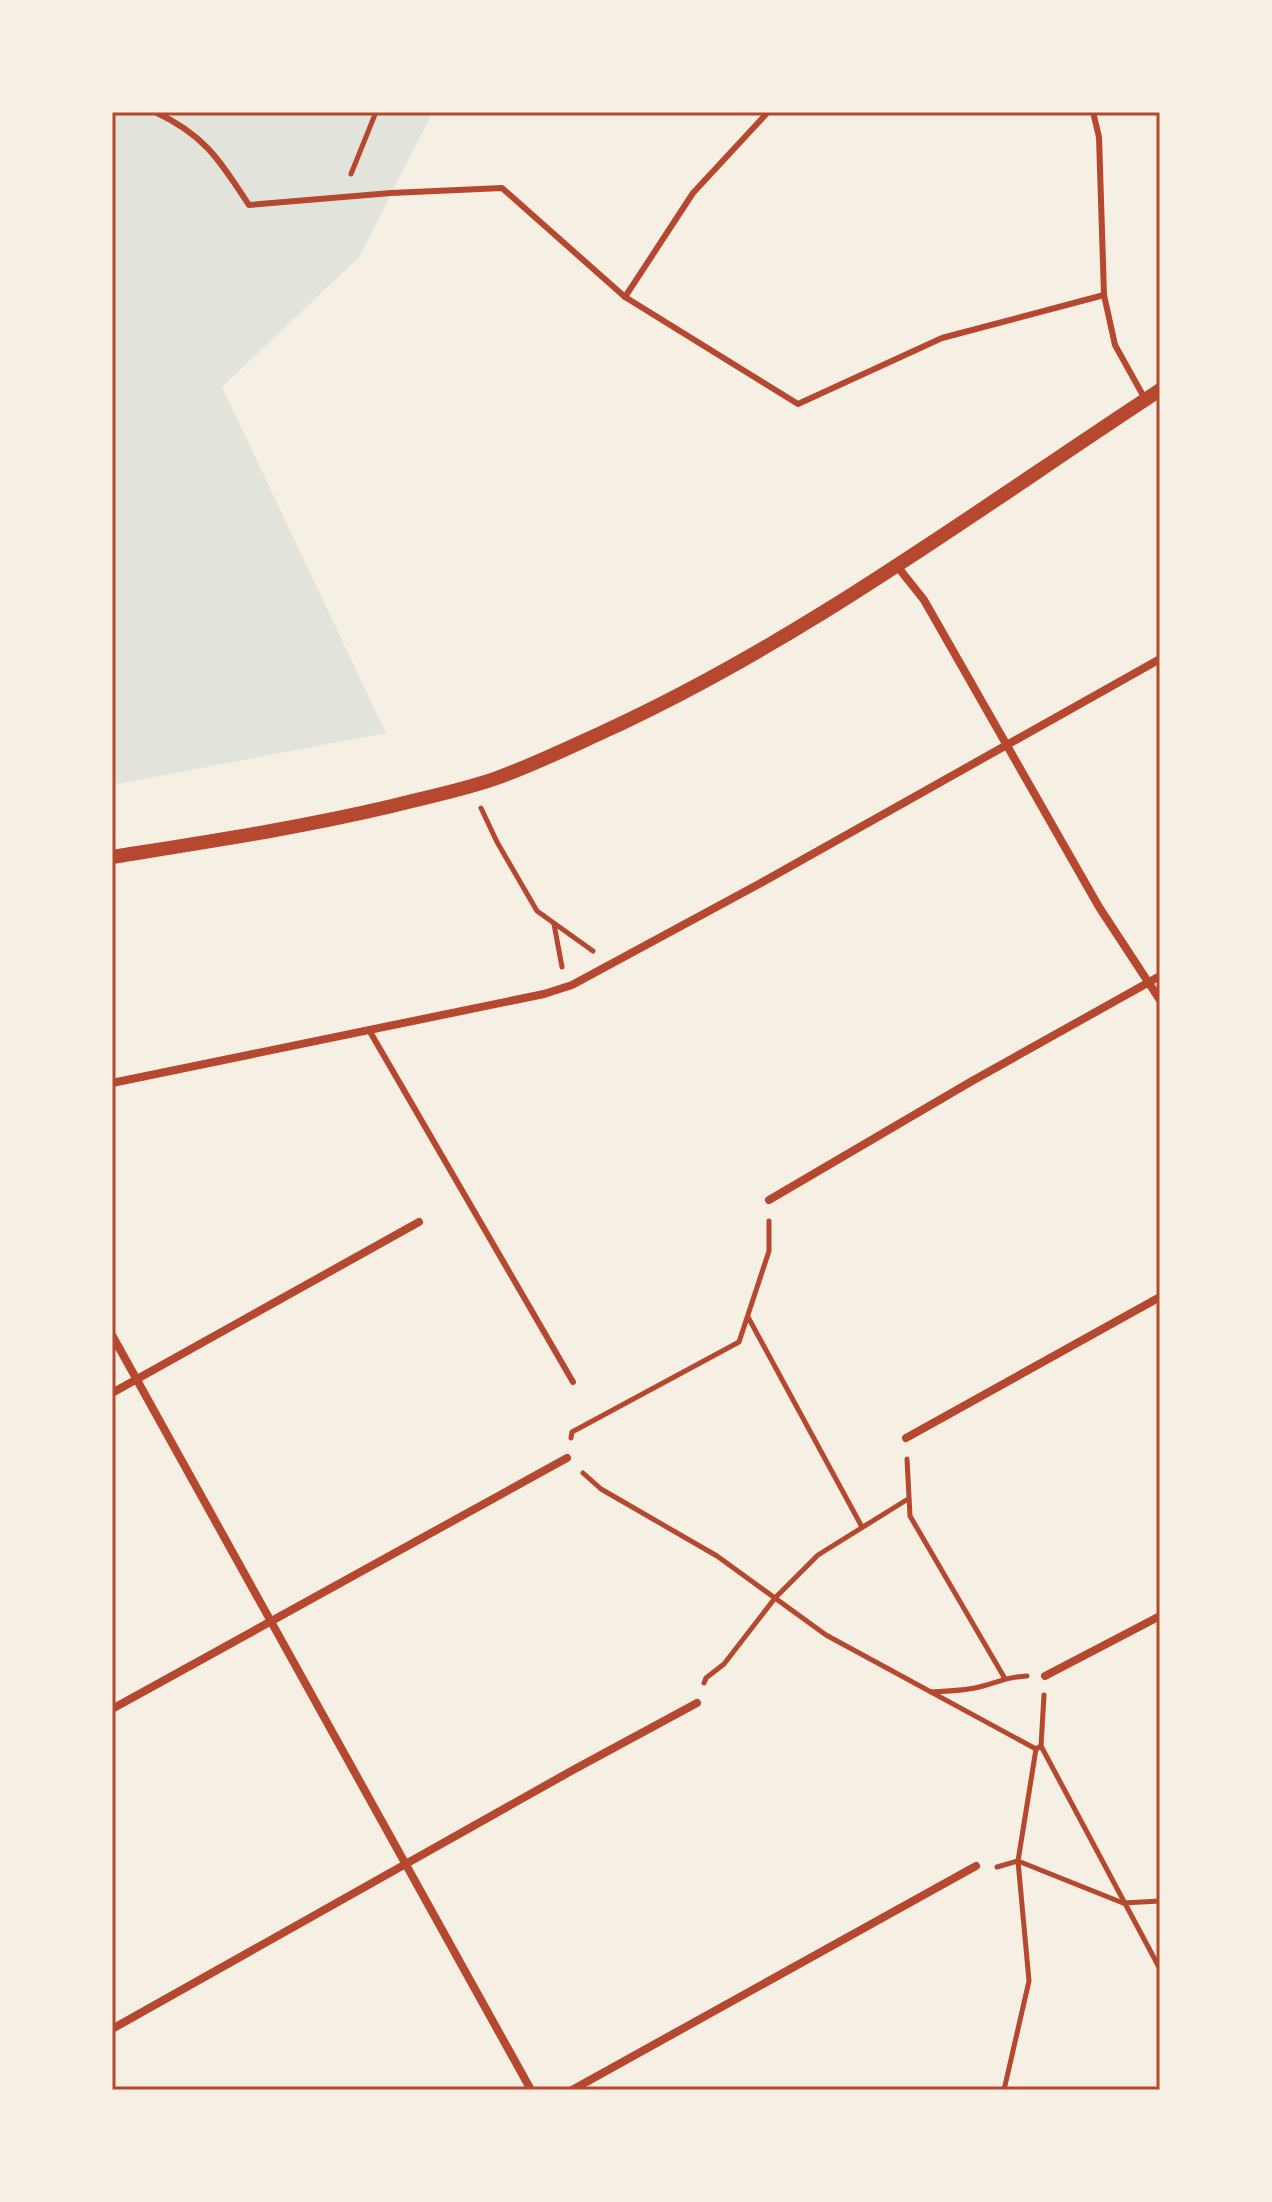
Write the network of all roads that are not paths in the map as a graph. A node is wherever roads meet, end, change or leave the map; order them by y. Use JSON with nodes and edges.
{"nodes":[{"id":1,"x":155,"y":112,"type":"edge"},
{"id":2,"x":768,"y":112,"type":"edge"},
{"id":3,"x":1093,"y":112,"type":"edge"},
{"id":4,"x":1104,"y":295,"type":"junction"},
{"id":5,"x":625,"y":297,"type":"junction"},
{"id":6,"x":1160,"y":390,"type":"edge"},
{"id":7,"x":1145,"y":399,"type":"junction"},
{"id":8,"x":897,"y":566,"type":"junction"},
{"id":9,"x":1160,"y":659,"type":"edge"},
{"id":10,"x":1007,"y":746,"type":"junction"},
{"id":11,"x":112,"y":857,"type":"edge"},
{"id":12,"x":1160,"y":976,"type":"edge"},
{"id":13,"x":1147,"y":983,"type":"junction"},
{"id":14,"x":1160,"y":1000,"type":"edge"},
{"id":15,"x":369,"y":1030,"type":"junction"},
{"id":16,"x":112,"y":1083,"type":"edge"},
{"id":17,"x":769,"y":1200,"type":"road end"},
{"id":18,"x":419,"y":1222,"type":"dead end"},
{"id":19,"x":1160,"y":1297,"type":"edge"},
{"id":20,"x":112,"y":1335,"type":"edge"},
{"id":21,"x":136,"y":1379,"type":"junction"},
{"id":22,"x":573,"y":1382,"type":"dead end"},
{"id":23,"x":112,"y":1393,"type":"edge"},
{"id":24,"x":906,"y":1438,"type":"road end"},
{"id":25,"x":567,"y":1458,"type":"dead end"},
{"id":26,"x":1160,"y":1616,"type":"edge"},
{"id":27,"x":270,"y":1622,"type":"junction"},
{"id":28,"x":1045,"y":1676,"type":"road end"},
{"id":29,"x":697,"y":1703,"type":"dead end"},
{"id":30,"x":112,"y":1709,"type":"edge"},
{"id":31,"x":406,"y":1865,"type":"junction"},
{"id":32,"x":976,"y":1866,"type":"dead end"},
{"id":33,"x":112,"y":2029,"type":"edge"},
{"id":34,"x":531,"y":2090,"type":"edge"},
{"id":35,"x":572,"y":2090,"type":"edge"}],
"edges":[{"from":1,"to":5,"type":"lane"},
{"from":2,"to":5,"type":"lane"},
{"from":3,"to":4,"type":"lane"},
{"from":4,"to":5,"type":"lane"},
{"from":4,"to":7,"type":"lane"},
{"from":6,"to":7,"type":"street"},
{"from":7,"to":8,"type":"street"},
{"from":8,"to":10,"type":"street"},
{"from":8,"to":11,"type":"street"},
{"from":9,"to":10,"type":"street"},
{"from":10,"to":13,"type":"street"},
{"from":10,"to":15,"type":"street"},
{"from":12,"to":13,"type":"street"},
{"from":13,"to":14,"type":"street"},
{"from":13,"to":17,"type":"street"},
{"from":15,"to":16,"type":"street"},
{"from":15,"to":22,"type":"lane"},
{"from":18,"to":21,"type":"street"},
{"from":19,"to":24,"type":"street"},
{"from":20,"to":21,"type":"street"},
{"from":21,"to":23,"type":"street"},
{"from":21,"to":27,"type":"street"},
{"from":25,"to":27,"type":"street"},
{"from":26,"to":28,"type":"street"},
{"from":27,"to":30,"type":"street"},
{"from":27,"to":31,"type":"street"},
{"from":29,"to":31,"type":"street"},
{"from":31,"to":33,"type":"street"},
{"from":31,"to":34,"type":"street"},
{"from":32,"to":35,"type":"street"}]}
